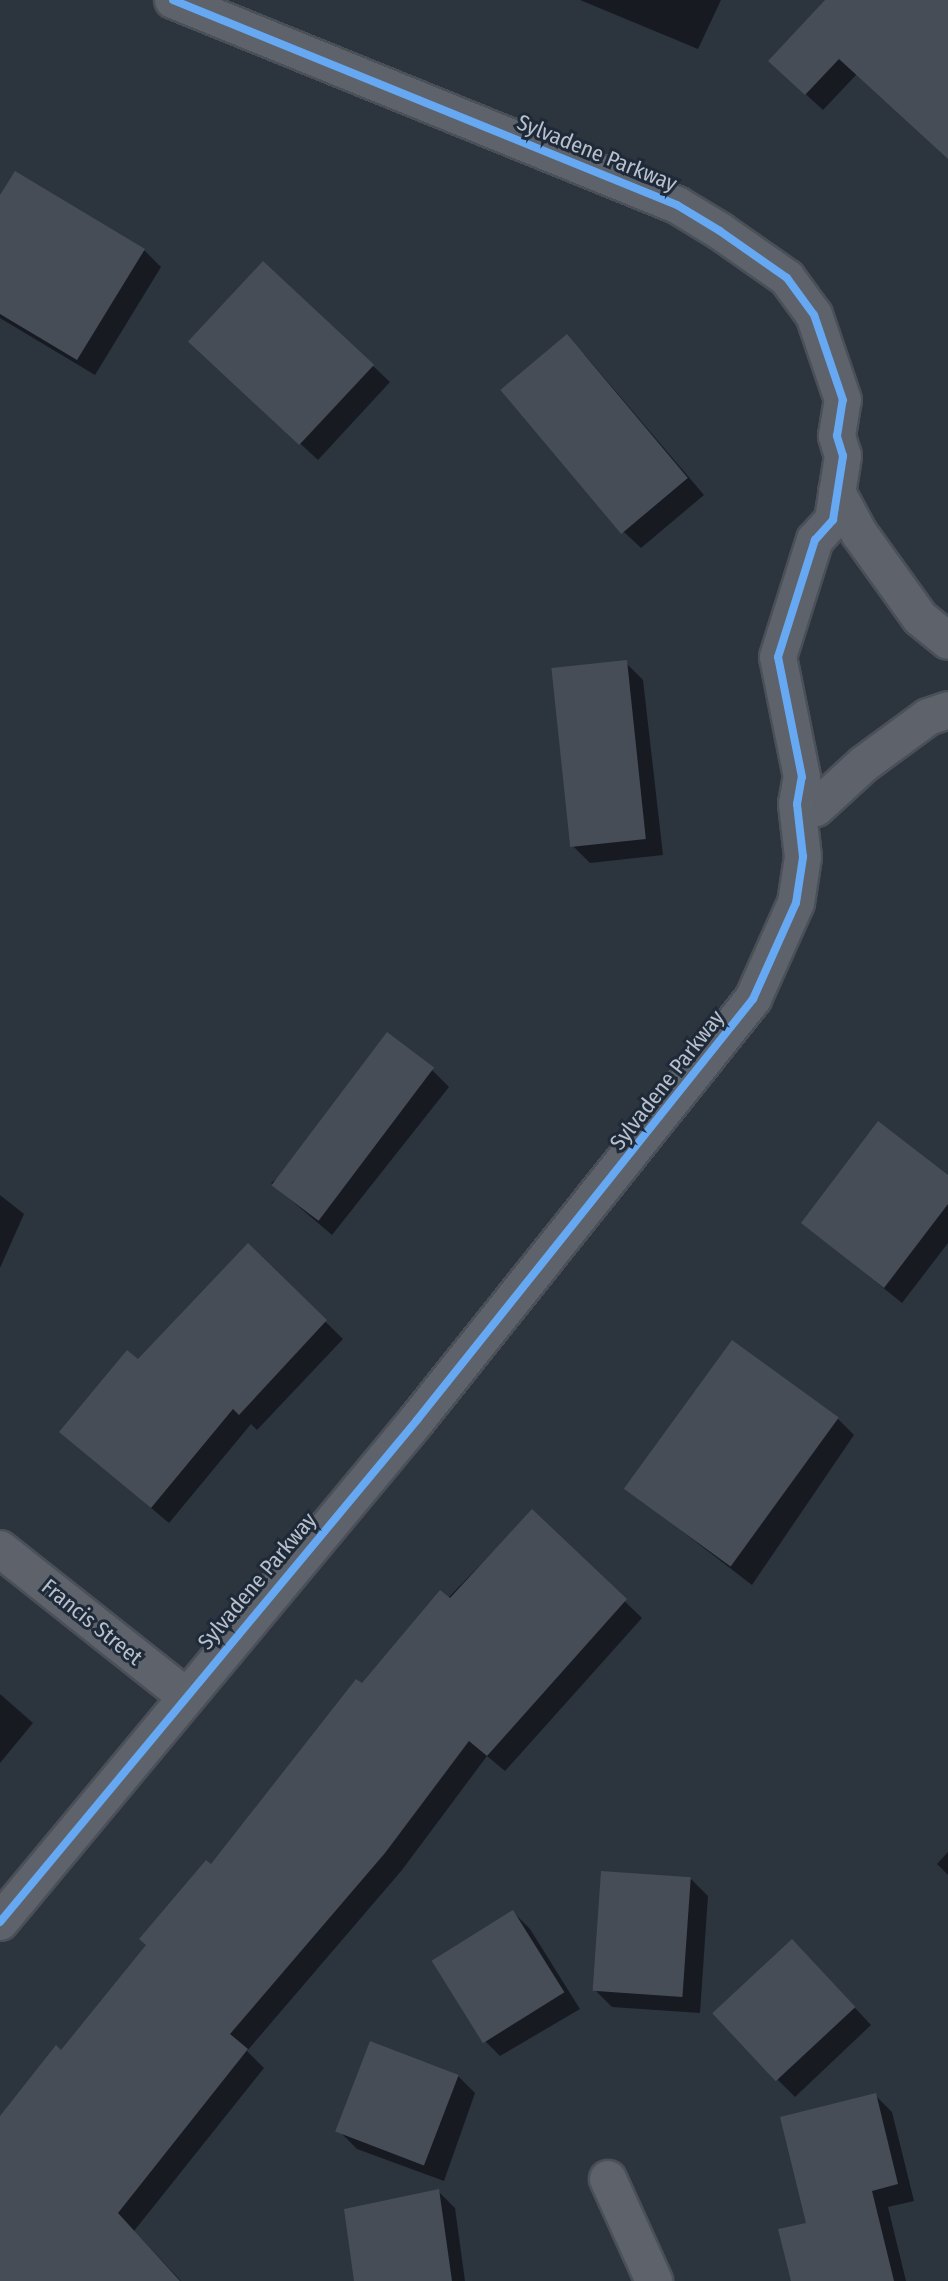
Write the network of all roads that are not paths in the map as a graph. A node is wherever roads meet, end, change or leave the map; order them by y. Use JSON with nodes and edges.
{"nodes":[{"id":1,"x":173,"y":0,"type":"edge"},
{"id":2,"x":837,"y":492,"type":"junction"},
{"id":3,"x":948,"y":641,"type":"edge"},
{"id":4,"x":948,"y":710,"type":"edge"},
{"id":5,"x":797,"y":804,"type":"junction"},
{"id":6,"x":0,"y":1549,"type":"edge"},
{"id":7,"x":184,"y":1695,"type":"junction"},
{"id":8,"x":0,"y":1922,"type":"edge"},
{"id":9,"x":608,"y":2179,"type":"dead end"},
{"id":10,"x":654,"y":2281,"type":"edge"}],
"edges":[{"from":1,"to":2,"type":"street","name":"Sylvadene Parkway"},
{"from":2,"to":3,"type":"street"},
{"from":2,"to":5,"type":"street","name":"Sylvadene Parkway"},
{"from":4,"to":5,"type":"street"},
{"from":5,"to":7,"type":"street","name":"Sylvadene Parkway"},
{"from":6,"to":7,"type":"street","name":"Francis Street"},
{"from":7,"to":8,"type":"street","name":"Sylvadene Parkway"},
{"from":9,"to":10,"type":"street"}]}
